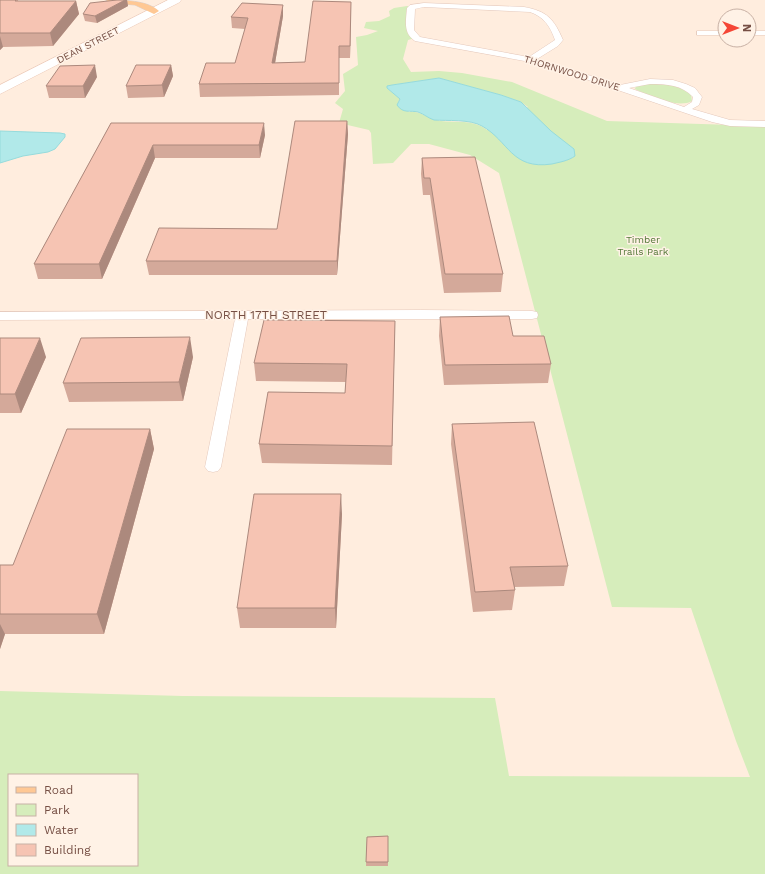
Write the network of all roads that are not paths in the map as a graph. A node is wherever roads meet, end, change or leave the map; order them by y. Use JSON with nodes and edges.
{"nodes":[{"id":1,"x":111,"y":0,"type":"edge"},
{"id":2,"x":176,"y":0,"type":"edge"},
{"id":3,"x":154,"y":11,"type":"junction"},
{"id":4,"x":700,"y":33,"type":"dead end"},
{"id":5,"x":717,"y":33,"type":"edge"},
{"id":6,"x":532,"y":59,"type":"junction"},
{"id":7,"x":621,"y":88,"type":"junction"},
{"id":8,"x":0,"y":90,"type":"edge"},
{"id":9,"x":685,"y":110,"type":"junction"},
{"id":10,"x":765,"y":124,"type":"edge"},
{"id":11,"x":532,"y":315,"type":"dead end"},
{"id":12,"x":0,"y":316,"type":"edge"},
{"id":13,"x":242,"y":316,"type":"junction"},
{"id":14,"x":213,"y":467,"type":"dead end"}],
"edges":[{"from":1,"to":3,"type":"main road"},
{"from":2,"to":3,"type":"street","name":"DEAN STREET"},
{"from":3,"to":8,"type":"street","name":"DEAN STREET"},
{"from":4,"to":5,"type":"street"},
{"from":6,"to":6,"type":"street","name":"THORNWOOD DRIVE"},
{"from":6,"to":7,"type":"street","name":"THORNWOOD DRIVE"},
{"from":7,"to":9,"type":"street","name":"THORNWOOD DRIVE"},
{"from":7,"to":9,"type":"street"},
{"from":9,"to":10,"type":"street","name":"THORNWOOD DRIVE"},
{"from":11,"to":13,"type":"street","name":"NORTH 17TH STREET"},
{"from":12,"to":13,"type":"street","name":"NORTH 17TH STREET"},
{"from":13,"to":14,"type":"street"}]}
